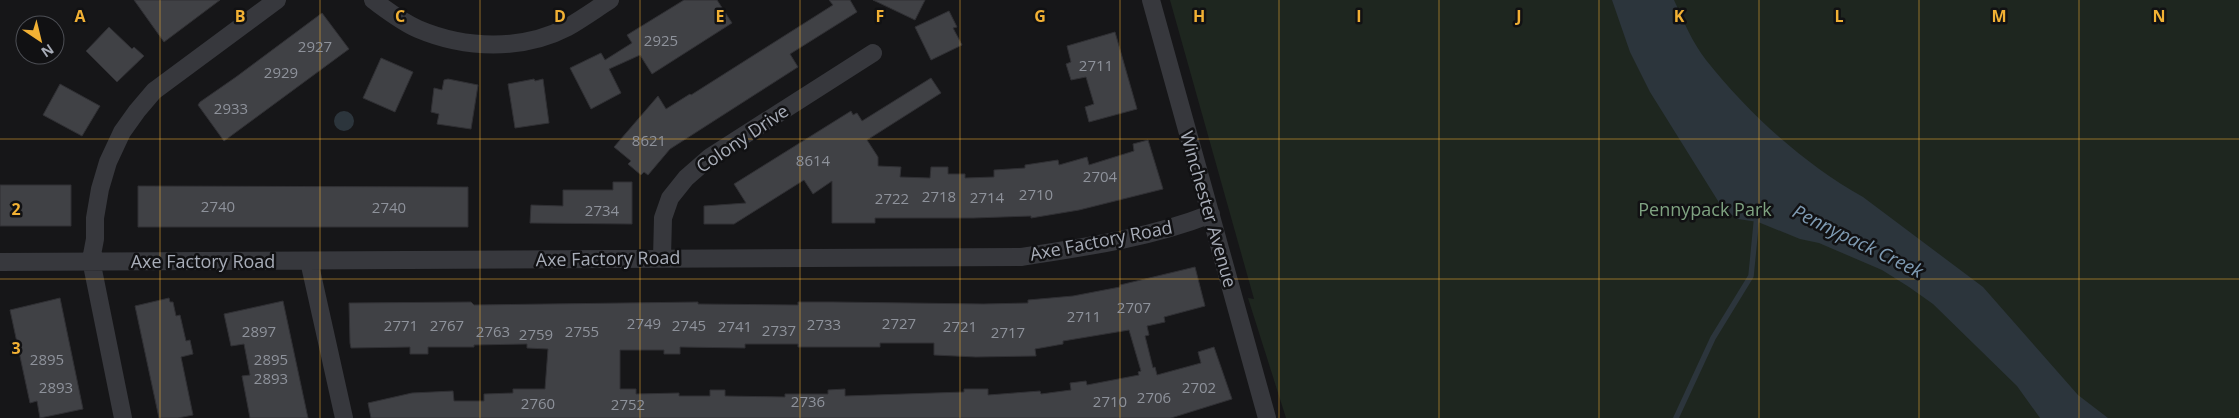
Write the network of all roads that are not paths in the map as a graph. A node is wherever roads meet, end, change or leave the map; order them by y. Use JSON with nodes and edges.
{"nodes":[{"id":1,"x":277,"y":0,"type":"edge"},
{"id":2,"x":373,"y":0,"type":"edge"},
{"id":3,"x":610,"y":0,"type":"edge"},
{"id":4,"x":1151,"y":0,"type":"edge"},
{"id":5,"x":873,"y":53,"type":"dead end"},
{"id":6,"x":1211,"y":214,"type":"junction"},
{"id":7,"x":662,"y":258,"type":"junction"},
{"id":8,"x":91,"y":260,"type":"junction"},
{"id":9,"x":0,"y":262,"type":"edge"},
{"id":10,"x":309,"y":262,"type":"junction"},
{"id":11,"x":123,"y":418,"type":"edge"},
{"id":12,"x":344,"y":418,"type":"edge"},
{"id":13,"x":1267,"y":418,"type":"edge"}],
"edges":[{"from":1,"to":8,"type":"street"},
{"from":2,"to":3,"type":"street"},
{"from":4,"to":6,"type":"street","name":"Winchester Avenue"},
{"from":5,"to":7,"type":"street","name":"Colony Drive"},
{"from":6,"to":7,"type":"street","name":"Axe Factory Road"},
{"from":6,"to":13,"type":"street","name":"Winchester Avenue"},
{"from":7,"to":10,"type":"street","name":"Axe Factory Road"},
{"from":8,"to":9,"type":"street","name":"Axe Factory Road"},
{"from":8,"to":10,"type":"street","name":"Axe Factory Road"},
{"from":8,"to":11,"type":"street"},
{"from":10,"to":12,"type":"street"}]}
